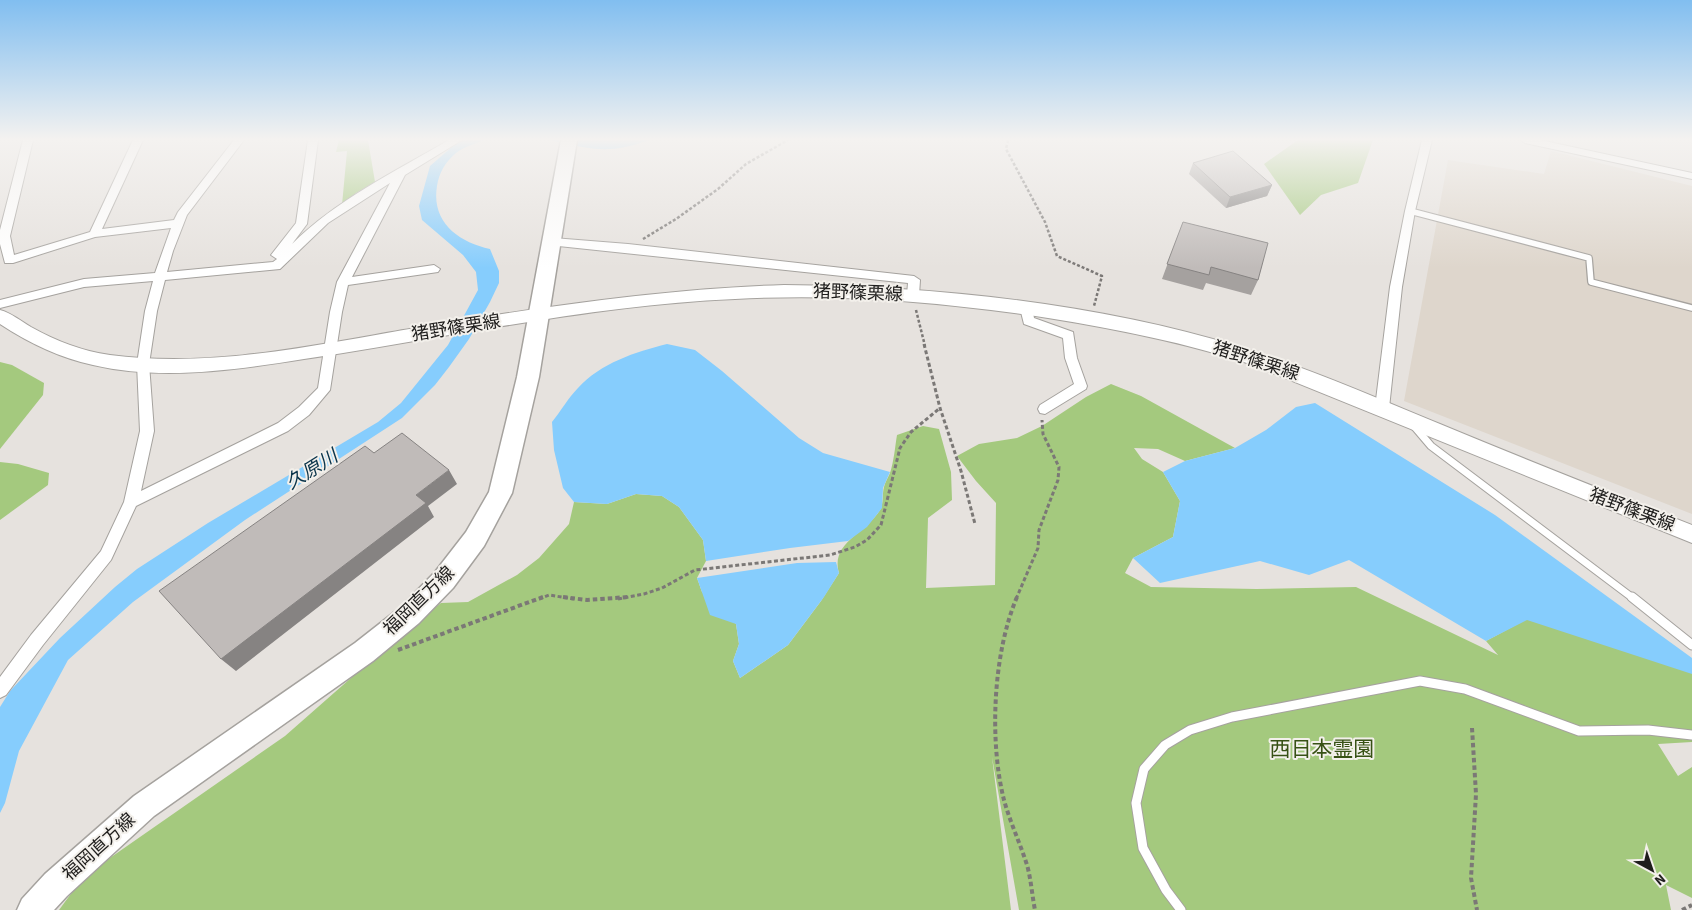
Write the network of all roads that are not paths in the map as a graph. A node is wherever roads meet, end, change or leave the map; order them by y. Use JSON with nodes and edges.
{"nodes":[{"id":1,"x":17,"y":182,"type":"edge"},
{"id":2,"x":118,"y":182,"type":"edge"},
{"id":3,"x":206,"y":182,"type":"edge"},
{"id":4,"x":307,"y":182,"type":"edge"},
{"id":5,"x":386,"y":182,"type":"edge"},
{"id":6,"x":396,"y":182,"type":"edge"},
{"id":7,"x":563,"y":182,"type":"edge"},
{"id":8,"x":1417,"y":182,"type":"edge"},
{"id":9,"x":1410,"y":211,"type":"junction"},
{"id":10,"x":179,"y":223,"type":"junction"},
{"id":11,"x":94,"y":234,"type":"junction"},
{"id":12,"x":553,"y":242,"type":"junction"},
{"id":13,"x":276,"y":266,"type":"junction"},
{"id":14,"x":434,"y":269,"type":"dead end"},
{"id":15,"x":161,"y":277,"type":"junction"},
{"id":16,"x":343,"y":282,"type":"junction"},
{"id":17,"x":913,"y":295,"type":"junction"},
{"id":18,"x":0,"y":304,"type":"edge"},
{"id":19,"x":1026,"y":308,"type":"junction"},
{"id":20,"x":1692,"y":308,"type":"edge"},
{"id":21,"x":540,"y":314,"type":"junction"},
{"id":22,"x":0,"y":316,"type":"edge"},
{"id":23,"x":332,"y":348,"type":"junction"},
{"id":24,"x":143,"y":364,"type":"junction"},
{"id":25,"x":1382,"y":408,"type":"junction"},
{"id":26,"x":1045,"y":409,"type":"road end"},
{"id":27,"x":1409,"y":420,"type":"junction"},
{"id":28,"x":131,"y":502,"type":"junction"},
{"id":29,"x":1692,"y":534,"type":"edge"},
{"id":30,"x":1692,"y":645,"type":"edge"},
{"id":31,"x":0,"y":690,"type":"edge"},
{"id":32,"x":1692,"y":734,"type":"edge"},
{"id":33,"x":33,"y":910,"type":"edge"},
{"id":34,"x":1181,"y":910,"type":"edge"}],
"edges":[{"from":1,"to":11,"type":"street"},
{"from":2,"to":11,"type":"street"},
{"from":3,"to":10,"type":"street"},
{"from":4,"to":13,"type":"street"},
{"from":5,"to":13,"type":"street"},
{"from":6,"to":16,"type":"street"},
{"from":7,"to":12,"type":"main road","name":"福岡直方線"},
{"from":8,"to":9,"type":"street"},
{"from":9,"to":20,"type":"lane"},
{"from":9,"to":25,"type":"street"},
{"from":10,"to":11,"type":"street"},
{"from":10,"to":15,"type":"street"},
{"from":12,"to":17,"type":"street"},
{"from":12,"to":21,"type":"main road","name":"福岡直方線"},
{"from":13,"to":15,"type":"street"},
{"from":14,"to":16,"type":"street"},
{"from":15,"to":18,"type":"street"},
{"from":15,"to":24,"type":"street"},
{"from":16,"to":23,"type":"street"},
{"from":17,"to":19,"type":"main road","name":"猪野篠栗線"},
{"from":17,"to":21,"type":"main road","name":"猪野篠栗線"},
{"from":19,"to":25,"type":"main road","name":"猪野篠栗線"},
{"from":19,"to":26,"type":"street"},
{"from":21,"to":23,"type":"main road","name":"猪野篠栗線"},
{"from":21,"to":33,"type":"main road","name":"福岡直方線"},
{"from":22,"to":24,"type":"main road","name":"猪野篠栗線"},
{"from":23,"to":24,"type":"main road","name":"猪野篠栗線"},
{"from":23,"to":28,"type":"street"},
{"from":24,"to":28,"type":"street"},
{"from":25,"to":27,"type":"main road","name":"猪野篠栗線"},
{"from":27,"to":29,"type":"main road","name":"猪野篠栗線"},
{"from":27,"to":30,"type":"lane"},
{"from":28,"to":31,"type":"street"},
{"from":32,"to":34,"type":"lane"}]}
